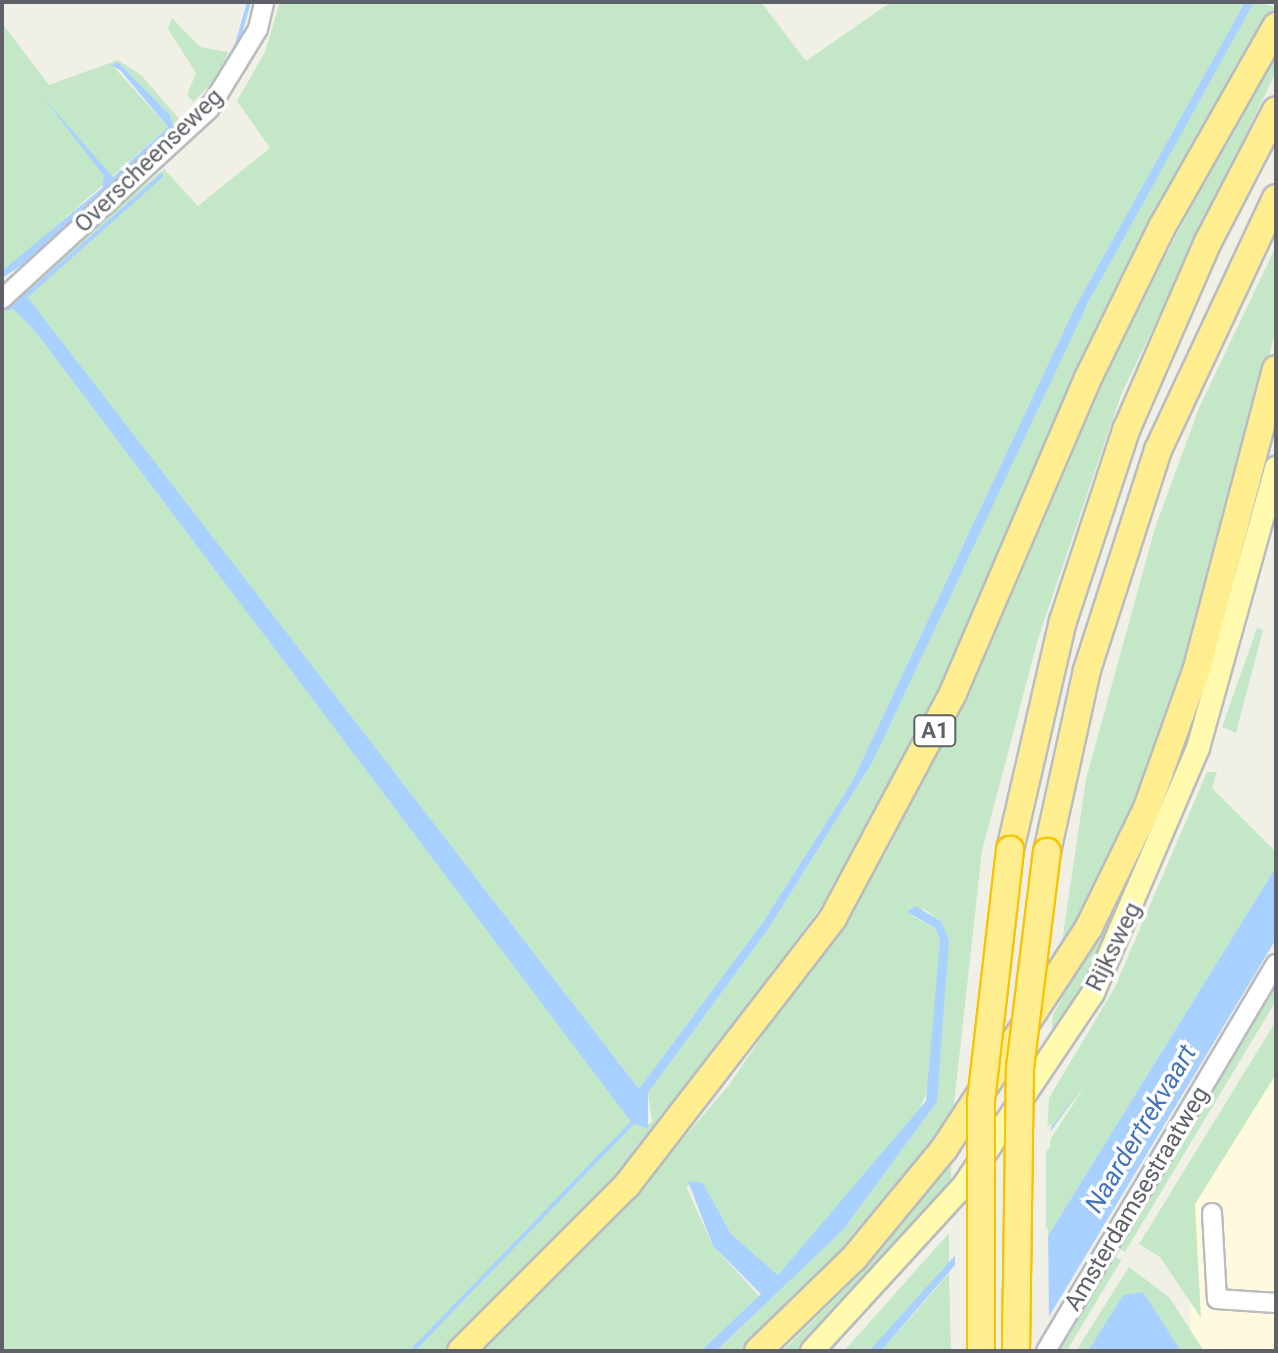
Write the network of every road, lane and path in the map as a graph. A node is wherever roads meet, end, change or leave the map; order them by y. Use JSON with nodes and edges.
{"nodes":[{"id":1,"x":264,"y":2,"type":"edge"},
{"id":2,"x":1276,"y":26,"type":"edge"},
{"id":3,"x":1276,"y":110,"type":"edge"},
{"id":4,"x":1276,"y":198,"type":"edge"},
{"id":5,"x":2,"y":299,"type":"edge"},
{"id":6,"x":1276,"y":369,"type":"edge"},
{"id":7,"x":1276,"y":468,"type":"edge"},
{"id":8,"x":1276,"y":964,"type":"edge"},
{"id":9,"x":1212,"y":1213,"type":"dead end"},
{"id":10,"x":1276,"y":1303,"type":"edge"},
{"id":11,"x":461,"y":1351,"type":"edge"},
{"id":12,"x":758,"y":1351,"type":"edge"},
{"id":13,"x":812,"y":1351,"type":"edge"},
{"id":14,"x":981,"y":1351,"type":"edge"},
{"id":15,"x":1016,"y":1351,"type":"edge"},
{"id":16,"x":1046,"y":1351,"type":"edge"}],
"edges":[{"from":1,"to":5,"type":"street","name":"Overscheenseweg"},
{"from":2,"to":11,"type":"highway","number":"A1"},
{"from":3,"to":14,"type":"highway","bridge":true},
{"from":4,"to":15,"type":"highway","bridge":true},
{"from":6,"to":12,"type":"highway"},
{"from":7,"to":13,"type":"main road","name":"Rijksweg"},
{"from":8,"to":16,"type":"street","name":"Amsterdamsestraatweg"},
{"from":9,"to":10,"type":"street"}]}
